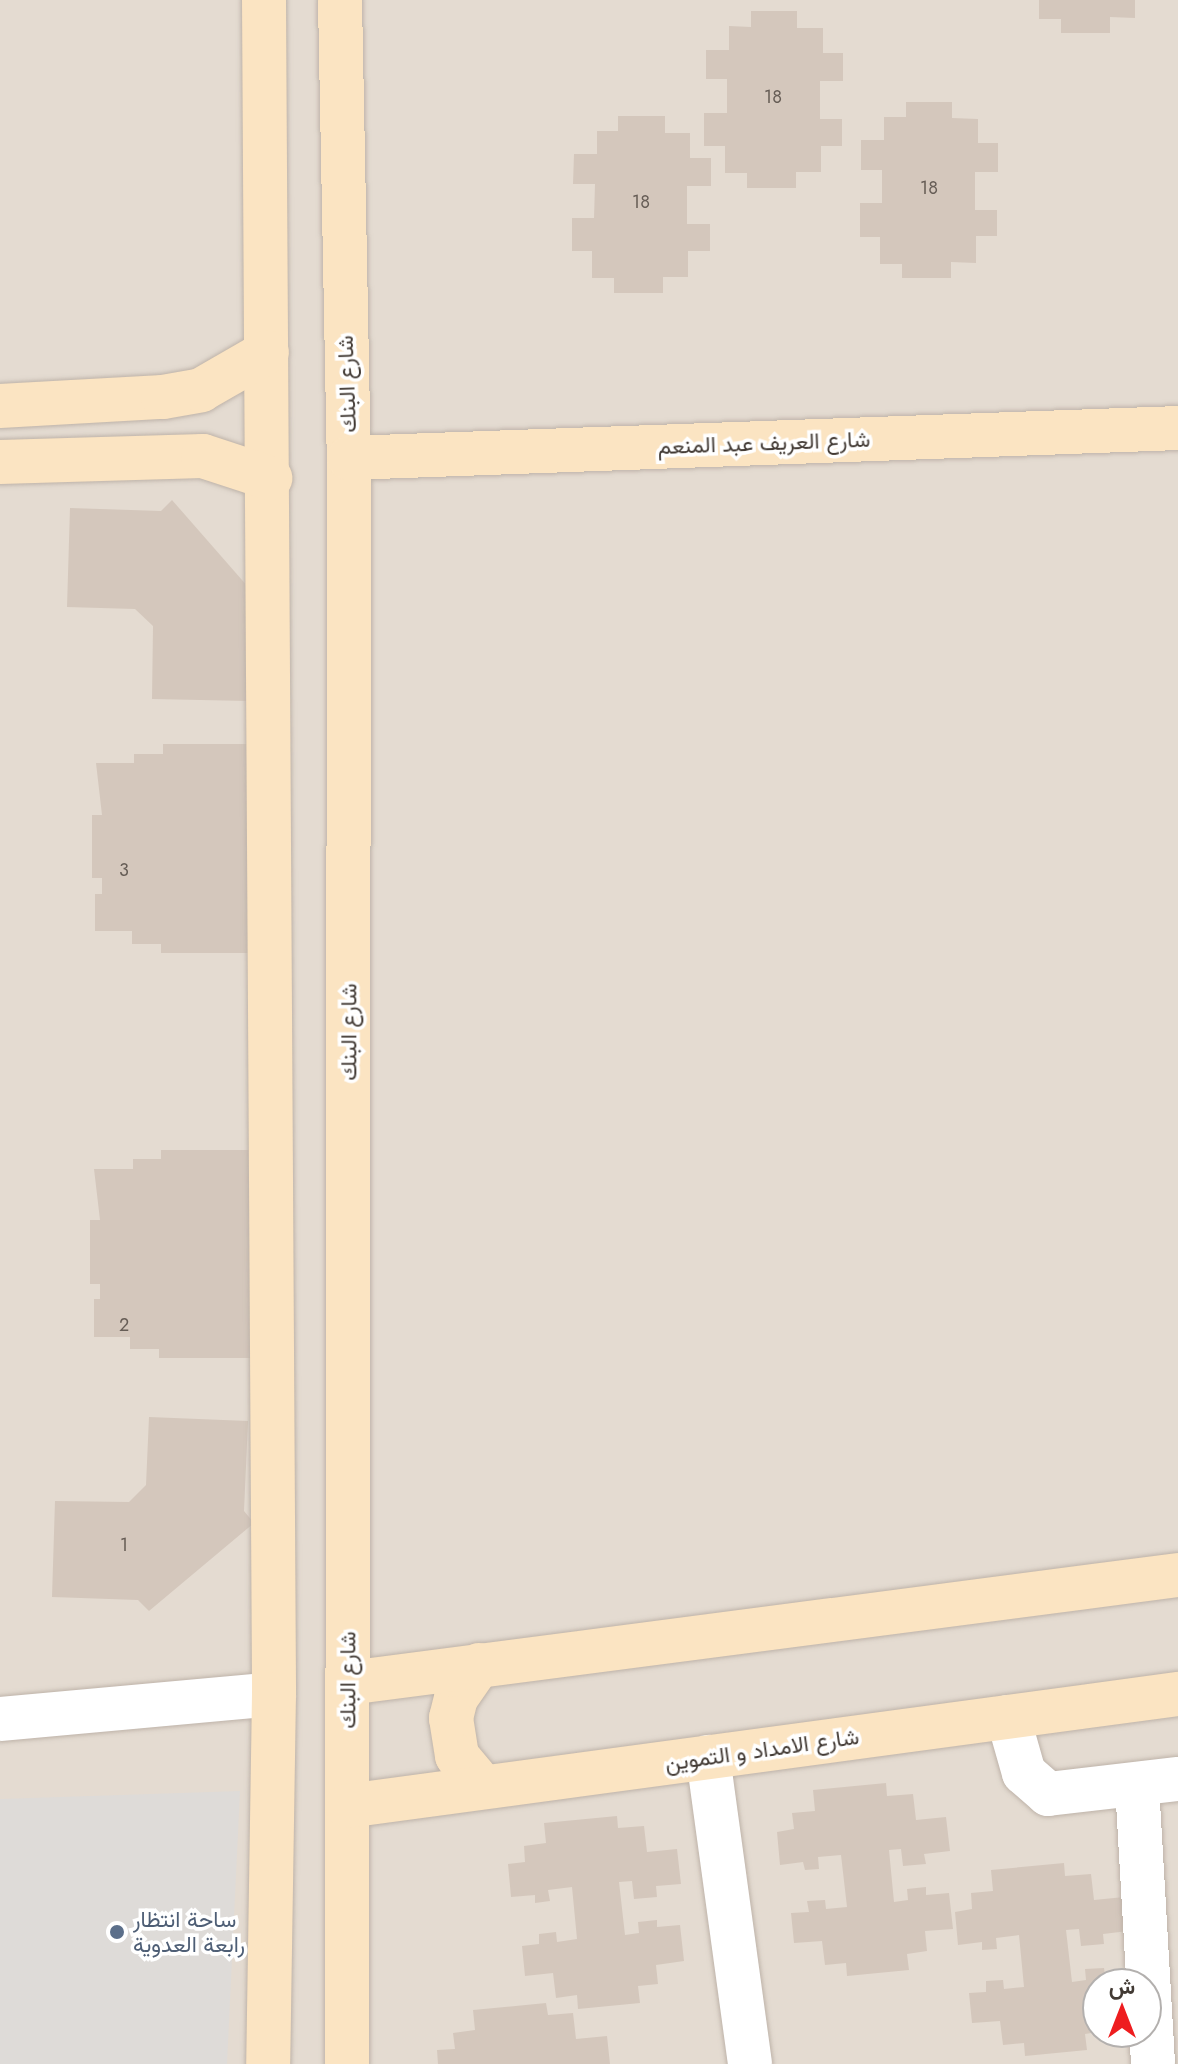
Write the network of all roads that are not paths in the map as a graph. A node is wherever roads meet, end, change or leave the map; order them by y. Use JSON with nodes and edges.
{"nodes":[{"id":1,"x":264,"y":0,"type":"edge"},
{"id":2,"x":340,"y":0,"type":"edge"},
{"id":3,"x":267,"y":352,"type":"junction"},
{"id":4,"x":163,"y":397,"type":"junction"},
{"id":5,"x":0,"y":406,"type":"edge"},
{"id":6,"x":1178,"y":428,"type":"edge"},
{"id":7,"x":168,"y":455,"type":"junction"},
{"id":8,"x":349,"y":458,"type":"junction"},
{"id":9,"x":0,"y":462,"type":"edge"},
{"id":10,"x":270,"y":478,"type":"junction"},
{"id":11,"x":1178,"y":1575,"type":"edge"},
{"id":12,"x":479,"y":1665,"type":"junction"},
{"id":13,"x":348,"y":1683,"type":"junction"},
{"id":14,"x":274,"y":1694,"type":"junction"},
{"id":15,"x":1178,"y":1694,"type":"edge"},
{"id":16,"x":1008,"y":1717,"type":"junction"},
{"id":17,"x":0,"y":1719,"type":"edge"},
{"id":18,"x":708,"y":1757,"type":"junction"},
{"id":19,"x":1157,"y":1782,"type":"edge"},
{"id":20,"x":483,"y":1787,"type":"junction"},
{"id":21,"x":347,"y":1806,"type":"junction"},
{"id":22,"x":268,"y":2064,"type":"edge"},
{"id":23,"x":347,"y":2064,"type":"edge"},
{"id":24,"x":750,"y":2064,"type":"edge"},
{"id":25,"x":1153,"y":2064,"type":"edge"}],
"edges":[{"from":1,"to":3,"type":"street"},
{"from":2,"to":8,"type":"street","name":"شارع البنك"},
{"from":3,"to":4,"type":"street"},
{"from":3,"to":10,"type":"street"},
{"from":4,"to":5,"type":"street"},
{"from":4,"to":7,"type":"street"},
{"from":6,"to":8,"type":"street","name":"شارع العريف عبد المنعم"},
{"from":7,"to":9,"type":"street"},
{"from":7,"to":10,"type":"street"},
{"from":8,"to":13,"type":"street","name":"شارع البنك"},
{"from":10,"to":14,"type":"street"},
{"from":11,"to":12,"type":"street"},
{"from":12,"to":13,"type":"street"},
{"from":12,"to":20,"type":"street"},
{"from":13,"to":21,"type":"street","name":"شارع البنك"},
{"from":14,"to":17,"type":"street"},
{"from":14,"to":22,"type":"street"},
{"from":15,"to":16,"type":"street","name":"شارع الامداد و التموين"},
{"from":16,"to":18,"type":"street","name":"شارع الامداد و التموين"},
{"from":16,"to":19,"type":"street"},
{"from":18,"to":20,"type":"street","name":"شارع الامداد و التموين"},
{"from":18,"to":24,"type":"street"},
{"from":19,"to":25,"type":"street"},
{"from":20,"to":21,"type":"street","name":"شارع الامداد و التموين"},
{"from":21,"to":23,"type":"street","name":"شارع البنك"}]}
